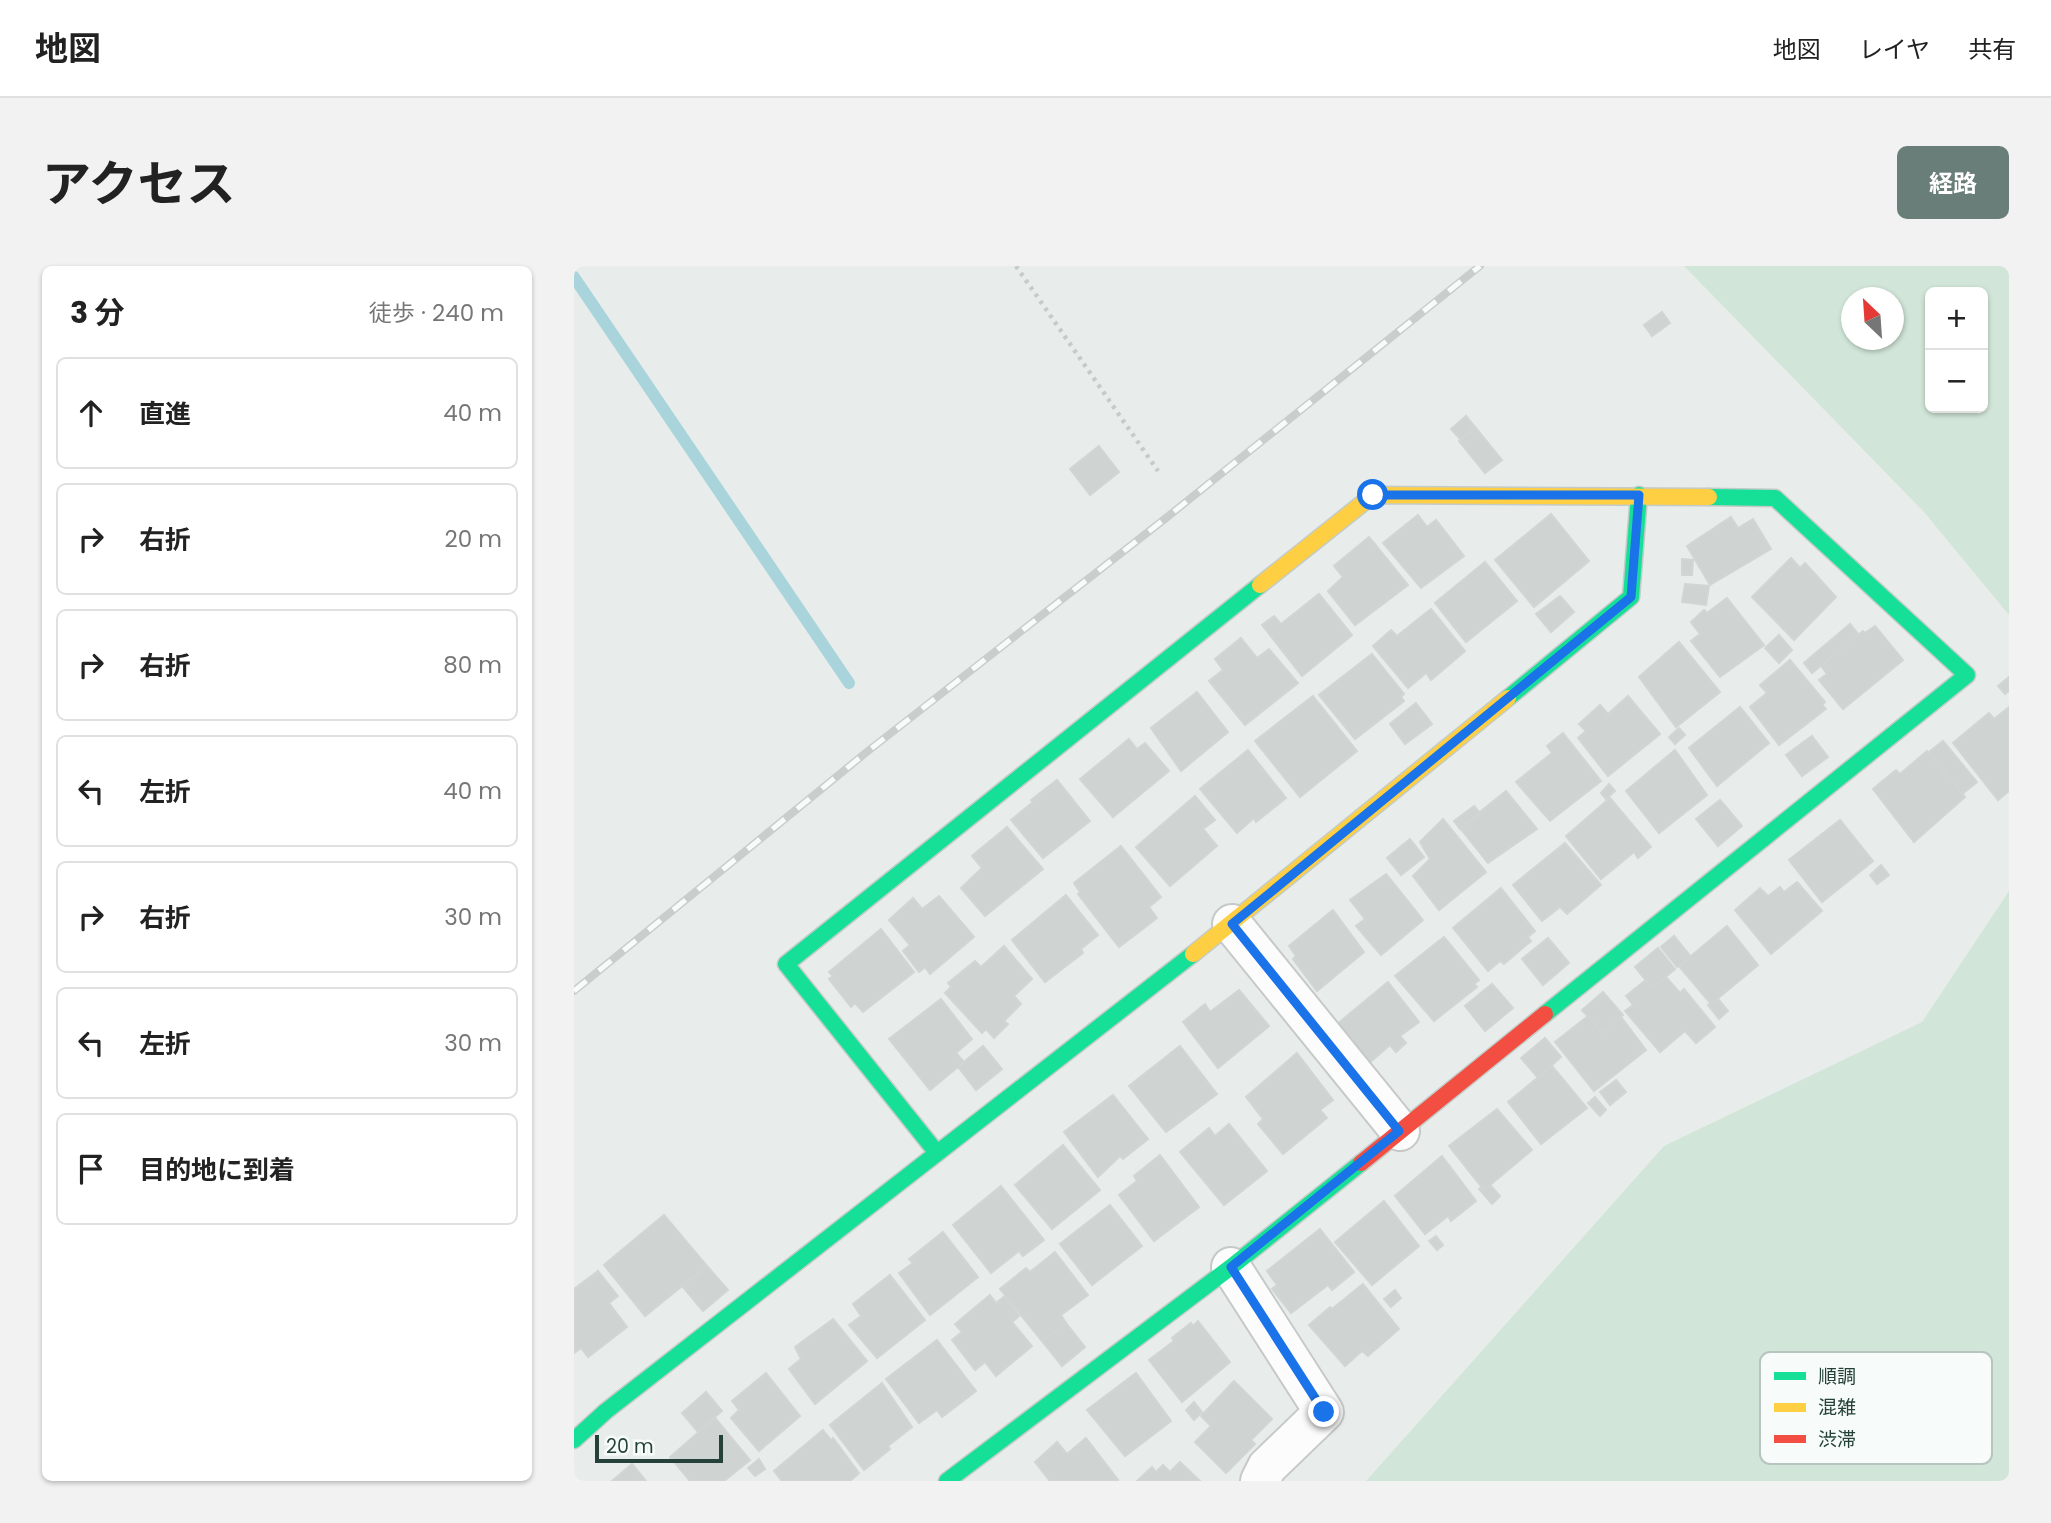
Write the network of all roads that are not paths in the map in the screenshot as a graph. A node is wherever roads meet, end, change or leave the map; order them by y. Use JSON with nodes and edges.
{"nodes":[{"id":1,"x":1639,"y":495,"type":"junction"},
{"id":2,"x":1232,"y":924,"type":"junction"},
{"id":3,"x":1399,"y":1131,"type":"junction"},
{"id":4,"x":937,"y":1153,"type":"junction"},
{"id":5,"x":1231,"y":1267,"type":"junction"},
{"id":6,"x":574,"y":1440,"type":"edge"},
{"id":7,"x":947,"y":1481,"type":"edge"},
{"id":8,"x":1260,"y":1481,"type":"edge"}],
"edges":[{"from":1,"to":2,"type":"street"},
{"from":1,"to":3,"type":"street"},
{"from":1,"to":4,"type":"street"},
{"from":2,"to":3,"type":"street"},
{"from":2,"to":4,"type":"street"},
{"from":3,"to":5,"type":"street"},
{"from":4,"to":6,"type":"street"},
{"from":5,"to":7,"type":"street"},
{"from":5,"to":8,"type":"street"}]}
